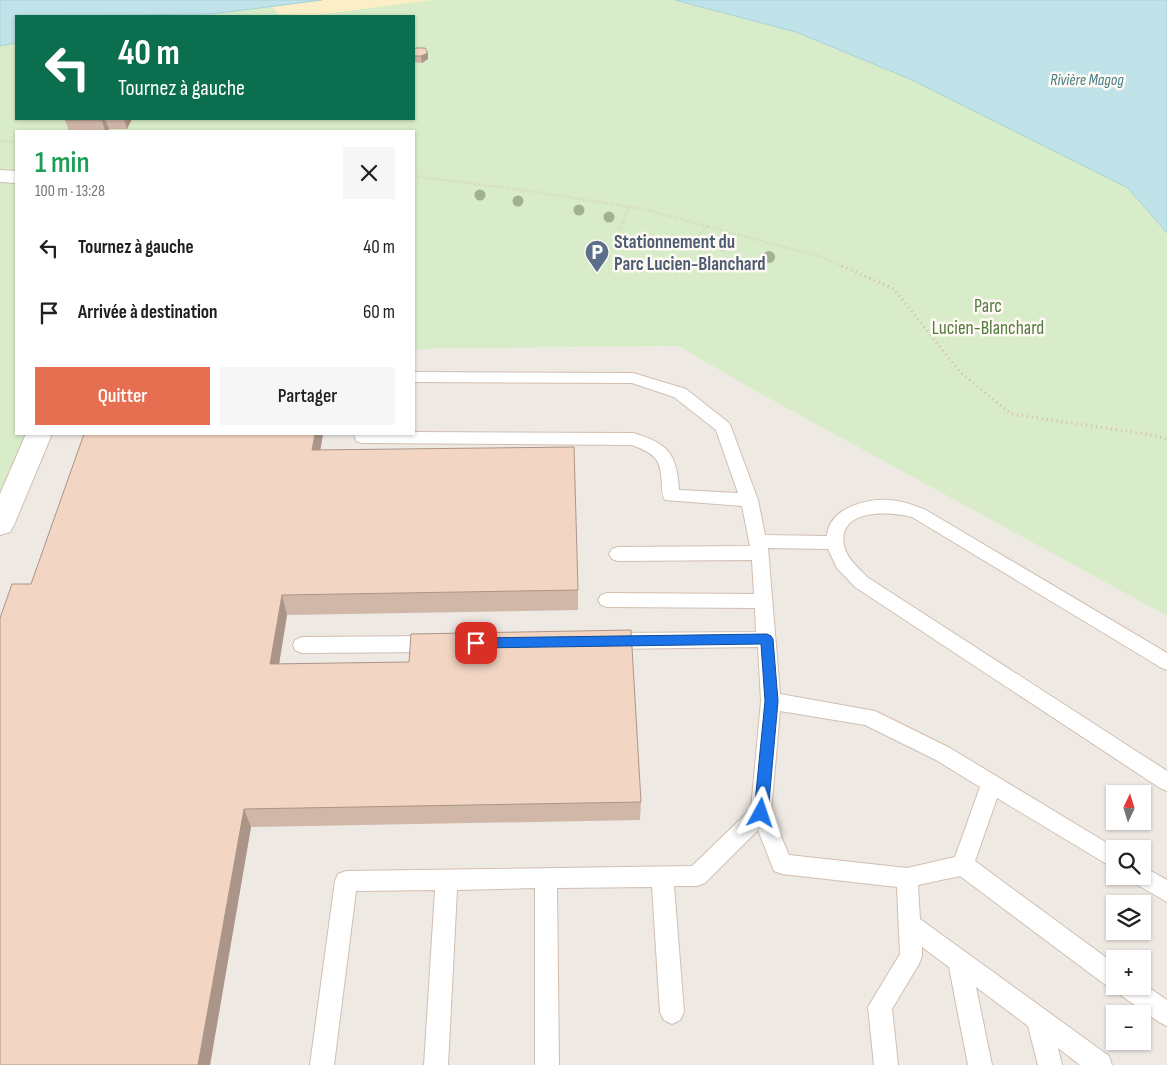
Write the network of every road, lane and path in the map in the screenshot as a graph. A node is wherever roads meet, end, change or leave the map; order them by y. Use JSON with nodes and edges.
{"nodes":[{"id":1,"x":0,"y":141,"type":"edge"},
{"id":2,"x":15,"y":142,"type":"edge"},
{"id":3,"x":0,"y":176,"type":"edge"},
{"id":4,"x":15,"y":176,"type":"edge"},
{"id":5,"x":415,"y":176,"type":"edge"},
{"id":6,"x":629,"y":207,"type":"junction"},
{"id":7,"x":706,"y":226,"type":"junction"},
{"id":8,"x":620,"y":228,"type":"dead end"},
{"id":9,"x":686,"y":248,"type":"dead end"},
{"id":10,"x":415,"y":377,"type":"edge"},
{"id":11,"x":39,"y":435,"type":"edge"},
{"id":12,"x":362,"y":435,"type":"edge"},
{"id":13,"x":1167,"y":439,"type":"edge"},
{"id":14,"x":749,"y":500,"type":"junction"},
{"id":15,"x":0,"y":525,"type":"edge"},
{"id":16,"x":836,"y":543,"type":"junction"},
{"id":17,"x":758,"y":547,"type":"junction"},
{"id":18,"x":618,"y":554,"type":"dead end"},
{"id":19,"x":608,"y":600,"type":"dead end"},
{"id":20,"x":764,"y":601,"type":"junction"},
{"id":21,"x":767,"y":639,"type":"junction"},
{"id":22,"x":589,"y":642,"type":"edge"},
{"id":23,"x":451,"y":643,"type":"edge"},
{"id":24,"x":302,"y":645,"type":"dead end"},
{"id":25,"x":1167,"y":662,"type":"edge"},
{"id":26,"x":772,"y":701,"type":"junction"},
{"id":27,"x":1167,"y":782,"type":"edge"},
{"id":28,"x":992,"y":783,"type":"junction"},
{"id":29,"x":761,"y":813,"type":"junction"},
{"id":30,"x":1106,"y":854,"type":"edge"},
{"id":31,"x":963,"y":865,"type":"junction"},
{"id":32,"x":662,"y":877,"type":"junction"},
{"id":33,"x":546,"y":878,"type":"junction"},
{"id":34,"x":907,"y":878,"type":"junction"},
{"id":35,"x":447,"y":880,"type":"junction"},
{"id":36,"x":1151,"y":882,"type":"edge"},
{"id":37,"x":1167,"y":892,"type":"edge"},
{"id":38,"x":910,"y":924,"type":"junction"},
{"id":39,"x":958,"y":960,"type":"junction"},
{"id":40,"x":1106,"y":971,"type":"edge"},
{"id":41,"x":1140,"y":995,"type":"edge"},
{"id":42,"x":672,"y":1012,"type":"dead end"},
{"id":43,"x":1167,"y":1014,"type":"edge"},
{"id":44,"x":1038,"y":1019,"type":"junction"},
{"id":45,"x":322,"y":1065,"type":"edge"},
{"id":46,"x":436,"y":1065,"type":"edge"},
{"id":47,"x":547,"y":1065,"type":"edge"},
{"id":48,"x":886,"y":1065,"type":"edge"},
{"id":49,"x":980,"y":1065,"type":"edge"},
{"id":50,"x":1050,"y":1065,"type":"edge"},
{"id":51,"x":1100,"y":1065,"type":"edge"}],
"edges":[{"from":1,"to":2,"type":"path"},
{"from":3,"to":4,"type":"street"},
{"from":5,"to":6,"type":"path"},
{"from":6,"to":7,"type":"path"},
{"from":6,"to":8,"type":"path"},
{"from":7,"to":9,"type":"path"},
{"from":7,"to":13,"type":"path"},
{"from":10,"to":14,"type":"lane"},
{"from":11,"to":15,"type":"street"},
{"from":12,"to":14,"type":"lane"},
{"from":14,"to":17,"type":"lane"},
{"from":16,"to":17,"type":"lane"},
{"from":16,"to":25,"type":"lane"},
{"from":16,"to":27,"type":"lane"},
{"from":17,"to":18,"type":"lane"},
{"from":17,"to":20,"type":"lane"},
{"from":19,"to":20,"type":"lane"},
{"from":20,"to":21,"type":"lane"},
{"from":21,"to":22,"type":"lane"},
{"from":21,"to":26,"type":"lane"},
{"from":23,"to":24,"type":"lane"},
{"from":26,"to":28,"type":"lane"},
{"from":26,"to":29,"type":"lane"},
{"from":28,"to":30,"type":"lane"},
{"from":28,"to":31,"type":"lane"},
{"from":29,"to":32,"type":"lane"},
{"from":29,"to":34,"type":"lane"},
{"from":31,"to":34,"type":"lane"},
{"from":31,"to":40,"type":"lane"},
{"from":32,"to":33,"type":"lane"},
{"from":32,"to":42,"type":"lane"},
{"from":33,"to":35,"type":"lane"},
{"from":33,"to":47,"type":"lane"},
{"from":34,"to":38,"type":"lane"},
{"from":35,"to":45,"type":"lane"},
{"from":35,"to":46,"type":"lane"},
{"from":36,"to":37,"type":"lane"},
{"from":38,"to":39,"type":"lane"},
{"from":38,"to":48,"type":"lane"},
{"from":39,"to":44,"type":"lane"},
{"from":39,"to":49,"type":"lane"},
{"from":41,"to":43,"type":"lane"},
{"from":44,"to":50,"type":"lane"},
{"from":44,"to":51,"type":"lane"}]}
